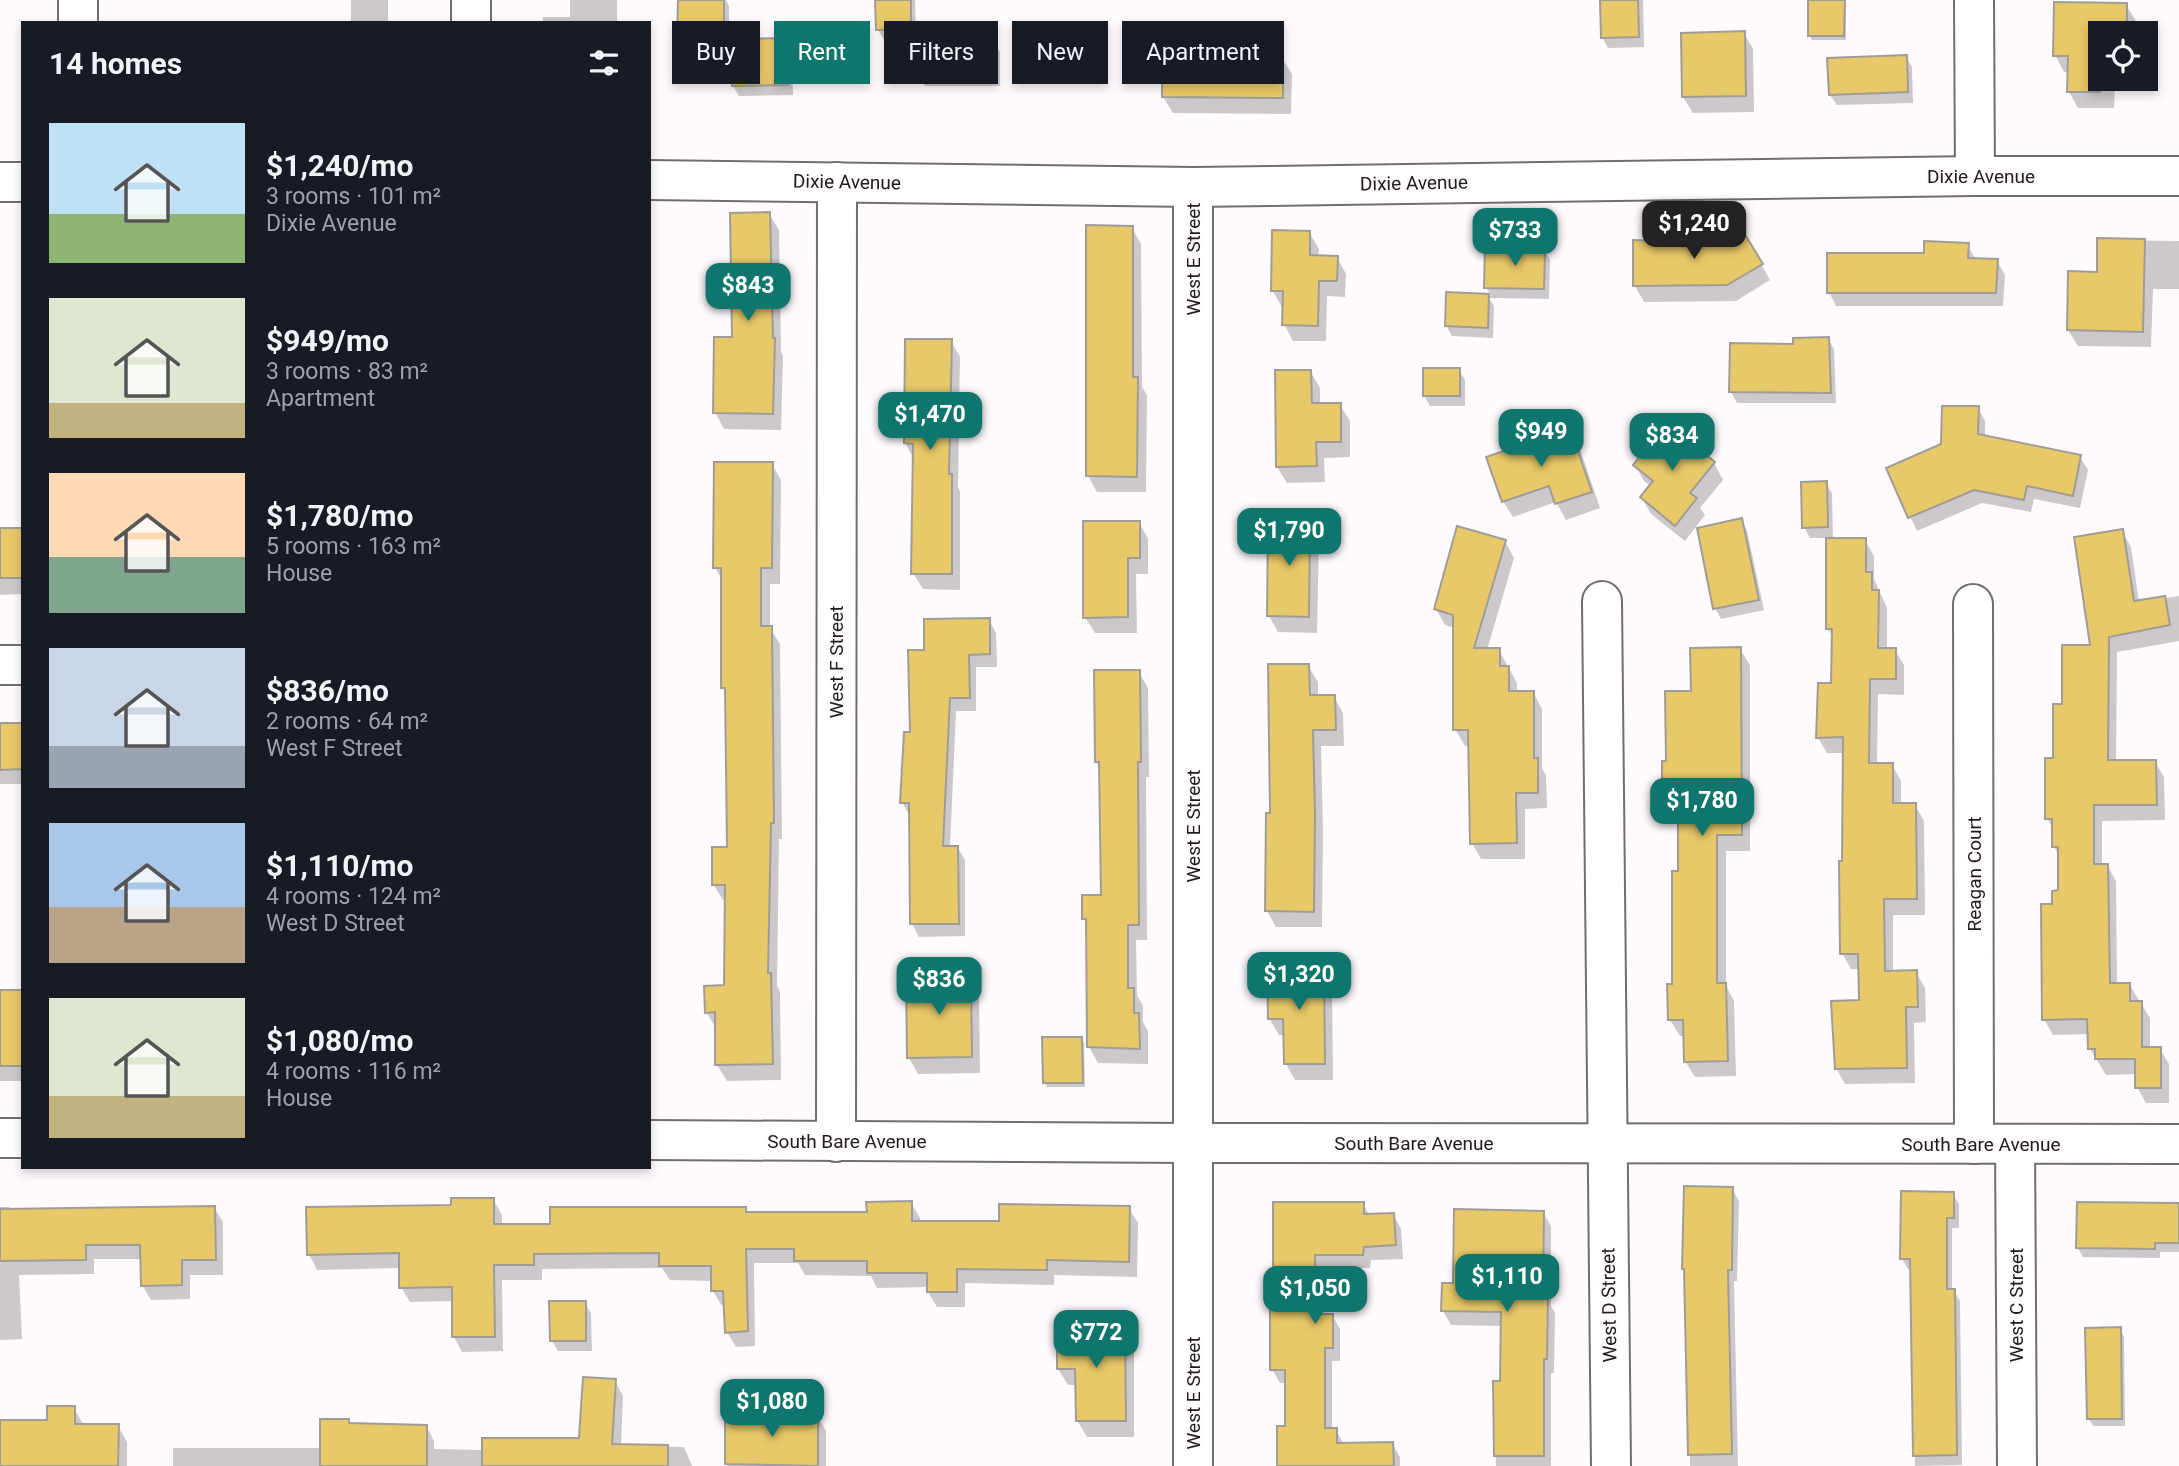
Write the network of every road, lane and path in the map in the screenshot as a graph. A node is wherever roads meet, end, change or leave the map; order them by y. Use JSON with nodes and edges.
{"nodes":[{"id":1,"x":78,"y":0,"type":"edge"},
{"id":2,"x":471,"y":0,"type":"edge"},
{"id":3,"x":1974,"y":0,"type":"edge"},
{"id":4,"x":78,"y":21,"type":"edge"},
{"id":5,"x":471,"y":21,"type":"edge"},
{"id":6,"x":1975,"y":176,"type":"junction"},
{"id":7,"x":2179,"y":176,"type":"edge"},
{"id":8,"x":651,"y":180,"type":"edge"},
{"id":9,"x":0,"y":182,"type":"edge"},
{"id":10,"x":21,"y":182,"type":"edge"},
{"id":11,"x":837,"y":182,"type":"junction"},
{"id":12,"x":1194,"y":187,"type":"junction"},
{"id":13,"x":1602,"y":601,"type":"dead end"},
{"id":14,"x":1973,"y":604,"type":"dead end"},
{"id":15,"x":0,"y":665,"type":"edge"},
{"id":16,"x":21,"y":665,"type":"edge"},
{"id":17,"x":0,"y":1138,"type":"edge"},
{"id":18,"x":21,"y":1138,"type":"edge"},
{"id":19,"x":651,"y":1140,"type":"edge"},
{"id":20,"x":836,"y":1142,"type":"junction"},
{"id":21,"x":1192,"y":1143,"type":"junction"},
{"id":22,"x":1607,"y":1143,"type":"junction"},
{"id":23,"x":1974,"y":1144,"type":"junction"},
{"id":24,"x":2015,"y":1144,"type":"junction"},
{"id":25,"x":2179,"y":1144,"type":"edge"},
{"id":26,"x":1193,"y":1466,"type":"edge"},
{"id":27,"x":1611,"y":1466,"type":"edge"},
{"id":28,"x":2017,"y":1466,"type":"edge"}],
"edges":[{"from":1,"to":4,"type":"street"},
{"from":2,"to":5,"type":"street"},
{"from":3,"to":6,"type":"street"},
{"from":6,"to":7,"type":"street","name":"Dixie Avenue"},
{"from":6,"to":12,"type":"street","name":"Dixie Avenue"},
{"from":8,"to":11,"type":"street","name":"Dixie Avenue"},
{"from":9,"to":10,"type":"street"},
{"from":11,"to":12,"type":"street","name":"Dixie Avenue"},
{"from":11,"to":20,"type":"street","name":"West F Street"},
{"from":12,"to":21,"type":"street","name":"West E Street"},
{"from":13,"to":22,"type":"street","name":"West D Street"},
{"from":14,"to":23,"type":"street","name":"Reagan Court"},
{"from":15,"to":16,"type":"street"},
{"from":17,"to":18,"type":"street"},
{"from":19,"to":20,"type":"street","name":"South Bare Avenue"},
{"from":20,"to":21,"type":"street","name":"South Bare Avenue"},
{"from":21,"to":22,"type":"street","name":"South Bare Avenue"},
{"from":21,"to":26,"type":"street","name":"West E Street"},
{"from":22,"to":23,"type":"street","name":"South Bare Avenue"},
{"from":22,"to":27,"type":"street","name":"West D Street"},
{"from":23,"to":24,"type":"street","name":"South Bare Avenue"},
{"from":24,"to":25,"type":"street","name":"South Bare Avenue"},
{"from":24,"to":28,"type":"street","name":"West C Street"}]}
